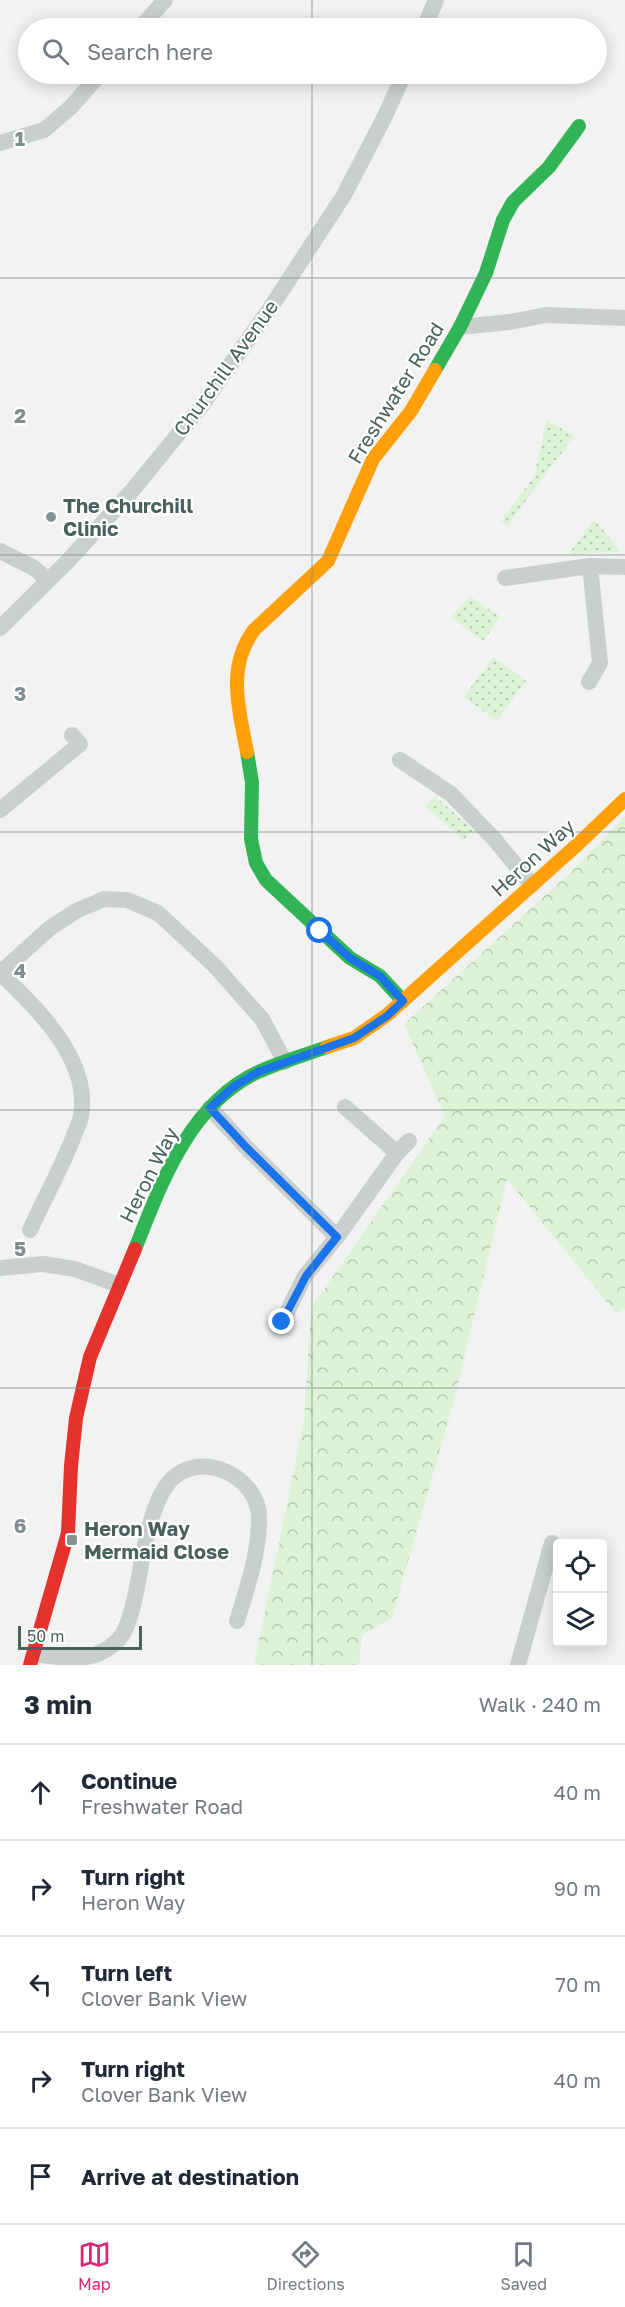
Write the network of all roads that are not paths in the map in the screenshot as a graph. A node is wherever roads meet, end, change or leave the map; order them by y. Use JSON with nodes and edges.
{"nodes":[{"id":1,"x":165,"y":0,"type":"edge"},
{"id":2,"x":436,"y":0,"type":"edge"},
{"id":3,"x":149,"y":18,"type":"edge"},
{"id":4,"x":428,"y":18,"type":"edge"},
{"id":5,"x":91,"y":84,"type":"edge"},
{"id":6,"x":399,"y":84,"type":"edge"},
{"id":7,"x":579,"y":126,"type":"dead end"},
{"id":8,"x":0,"y":143,"type":"edge"},
{"id":9,"x":625,"y":318,"type":"edge"},
{"id":10,"x":460,"y":327,"type":"junction"},
{"id":11,"x":0,"y":551,"type":"edge"},
{"id":12,"x":590,"y":566,"type":"junction"},
{"id":13,"x":625,"y":567,"type":"edge"},
{"id":14,"x":506,"y":578,"type":"dead end"},
{"id":15,"x":48,"y":580,"type":"junction"},
{"id":16,"x":0,"y":628,"type":"edge"},
{"id":17,"x":589,"y":682,"type":"dead end"},
{"id":18,"x":72,"y":735,"type":"dead end"},
{"id":19,"x":400,"y":760,"type":"dead end"},
{"id":20,"x":625,"y":799,"type":"edge"},
{"id":21,"x":0,"y":810,"type":"edge"},
{"id":22,"x":532,"y":885,"type":"junction"},
{"id":23,"x":0,"y":973,"type":"edge"},
{"id":24,"x":403,"y":1001,"type":"junction"},
{"id":25,"x":285,"y":1062,"type":"junction"},
{"id":26,"x":345,"y":1107,"type":"dead end"},
{"id":27,"x":210,"y":1108,"type":"junction"},
{"id":28,"x":409,"y":1141,"type":"dead end"},
{"id":29,"x":397,"y":1154,"type":"junction"},
{"id":30,"x":30,"y":1230,"type":"dead end"},
{"id":31,"x":337,"y":1237,"type":"junction"},
{"id":32,"x":0,"y":1268,"type":"edge"},
{"id":33,"x":119,"y":1285,"type":"junction"},
{"id":34,"x":282,"y":1322,"type":"dead end"},
{"id":35,"x":552,"y":1543,"type":"dead end"},
{"id":36,"x":237,"y":1621,"type":"dead end"},
{"id":37,"x":32,"y":1660,"type":"edge"},
{"id":38,"x":518,"y":1665,"type":"edge"}],
"edges":[{"from":1,"to":3,"type":"street"},
{"from":2,"to":4,"type":"street"},
{"from":5,"to":8,"type":"street"},
{"from":6,"to":15,"type":"street","name":"Churchill Avenue"},
{"from":7,"to":10,"type":"street","name":"Freshwater Road"},
{"from":9,"to":10,"type":"street"},
{"from":10,"to":24,"type":"street","name":"Freshwater Road"},
{"from":11,"to":15,"type":"street"},
{"from":12,"to":13,"type":"street"},
{"from":12,"to":14,"type":"street"},
{"from":12,"to":17,"type":"street"},
{"from":15,"to":16,"type":"street","name":"Churchill Avenue"},
{"from":18,"to":21,"type":"street"},
{"from":19,"to":22,"type":"street"},
{"from":20,"to":22,"type":"street","name":"Heron Way"},
{"from":22,"to":24,"type":"street","name":"Heron Way"},
{"from":23,"to":25,"type":"street"},
{"from":23,"to":30,"type":"street"},
{"from":24,"to":25,"type":"street","name":"Heron Way"},
{"from":25,"to":27,"type":"street","name":"Heron Way"},
{"from":26,"to":29,"type":"street"},
{"from":27,"to":31,"type":"street"},
{"from":27,"to":33,"type":"street","name":"Heron Way"},
{"from":28,"to":29,"type":"street"},
{"from":29,"to":31,"type":"street"},
{"from":31,"to":34,"type":"street"},
{"from":32,"to":33,"type":"street"},
{"from":33,"to":37,"type":"street","name":"Heron Way"},
{"from":35,"to":38,"type":"street"},
{"from":36,"to":37,"type":"street"}]}
